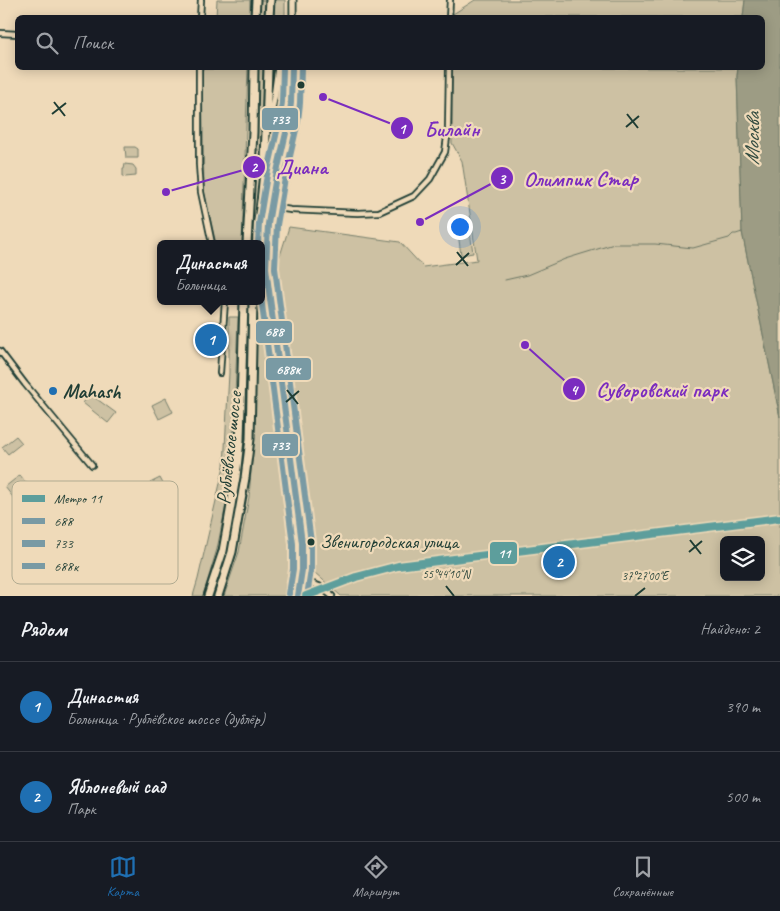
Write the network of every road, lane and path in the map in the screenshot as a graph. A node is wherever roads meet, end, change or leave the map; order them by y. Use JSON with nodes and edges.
{"nodes":[{"id":1,"x":200,"y":0,"type":"edge"},
{"id":2,"x":256,"y":0,"type":"edge"},
{"id":3,"x":270,"y":0,"type":"edge"},
{"id":4,"x":293,"y":0,"type":"edge"},
{"id":5,"x":450,"y":0,"type":"edge"},
{"id":6,"x":200,"y":15,"type":"edge"},
{"id":7,"x":255,"y":15,"type":"edge"},
{"id":8,"x":269,"y":15,"type":"edge"},
{"id":9,"x":293,"y":15,"type":"edge"},
{"id":10,"x":449,"y":15,"type":"edge"},
{"id":11,"x":0,"y":33,"type":"edge"},
{"id":12,"x":15,"y":34,"type":"edge"},
{"id":13,"x":199,"y":70,"type":"edge"},
{"id":14,"x":254,"y":70,"type":"edge"},
{"id":15,"x":268,"y":70,"type":"edge"},
{"id":16,"x":278,"y":70,"type":"edge"},
{"id":17,"x":292,"y":70,"type":"edge"},
{"id":18,"x":449,"y":70,"type":"edge"},
{"id":19,"x":267,"y":139,"type":"junction"},
{"id":20,"x":271,"y":207,"type":"junction"},
{"id":21,"x":211,"y":240,"type":"edge"},
{"id":22,"x":246,"y":240,"type":"edge"},
{"id":23,"x":257,"y":240,"type":"edge"},
{"id":24,"x":225,"y":305,"type":"edge"},
{"id":25,"x":244,"y":305,"type":"edge"},
{"id":26,"x":253,"y":305,"type":"edge"},
{"id":27,"x":0,"y":351,"type":"edge"},
{"id":28,"x":220,"y":373,"type":"dead end"},
{"id":29,"x":92,"y":465,"type":"dead end"},
{"id":30,"x":302,"y":580,"type":"junction"},
{"id":31,"x":208,"y":596,"type":"edge"},
{"id":32,"x":218,"y":596,"type":"edge"},
{"id":33,"x":298,"y":596,"type":"edge"},
{"id":34,"x":332,"y":596,"type":"edge"}],
"edges":[{"from":1,"to":6,"type":"street"},
{"from":2,"to":7,"type":"main road"},
{"from":3,"to":8,"type":"main road"},
{"from":4,"to":9,"type":"street"},
{"from":5,"to":10,"type":"street"},
{"from":11,"to":12,"type":"street"},
{"from":13,"to":21,"type":"street"},
{"from":14,"to":22,"type":"main road"},
{"from":15,"to":19,"type":"main road"},
{"from":16,"to":19,"type":"street"},
{"from":17,"to":20,"type":"street"},
{"from":18,"to":20,"type":"street"},
{"from":19,"to":23,"type":"main road"},
{"from":20,"to":30,"type":"street"},
{"from":24,"to":28,"type":"street"},
{"from":25,"to":31,"type":"main road","name":"Рублёвское шоссе"},
{"from":26,"to":32,"type":"main road","name":"Рублёвское шоссе"},
{"from":27,"to":29,"type":"street"},
{"from":30,"to":33,"type":"street"},
{"from":30,"to":34,"type":"street"}]}
